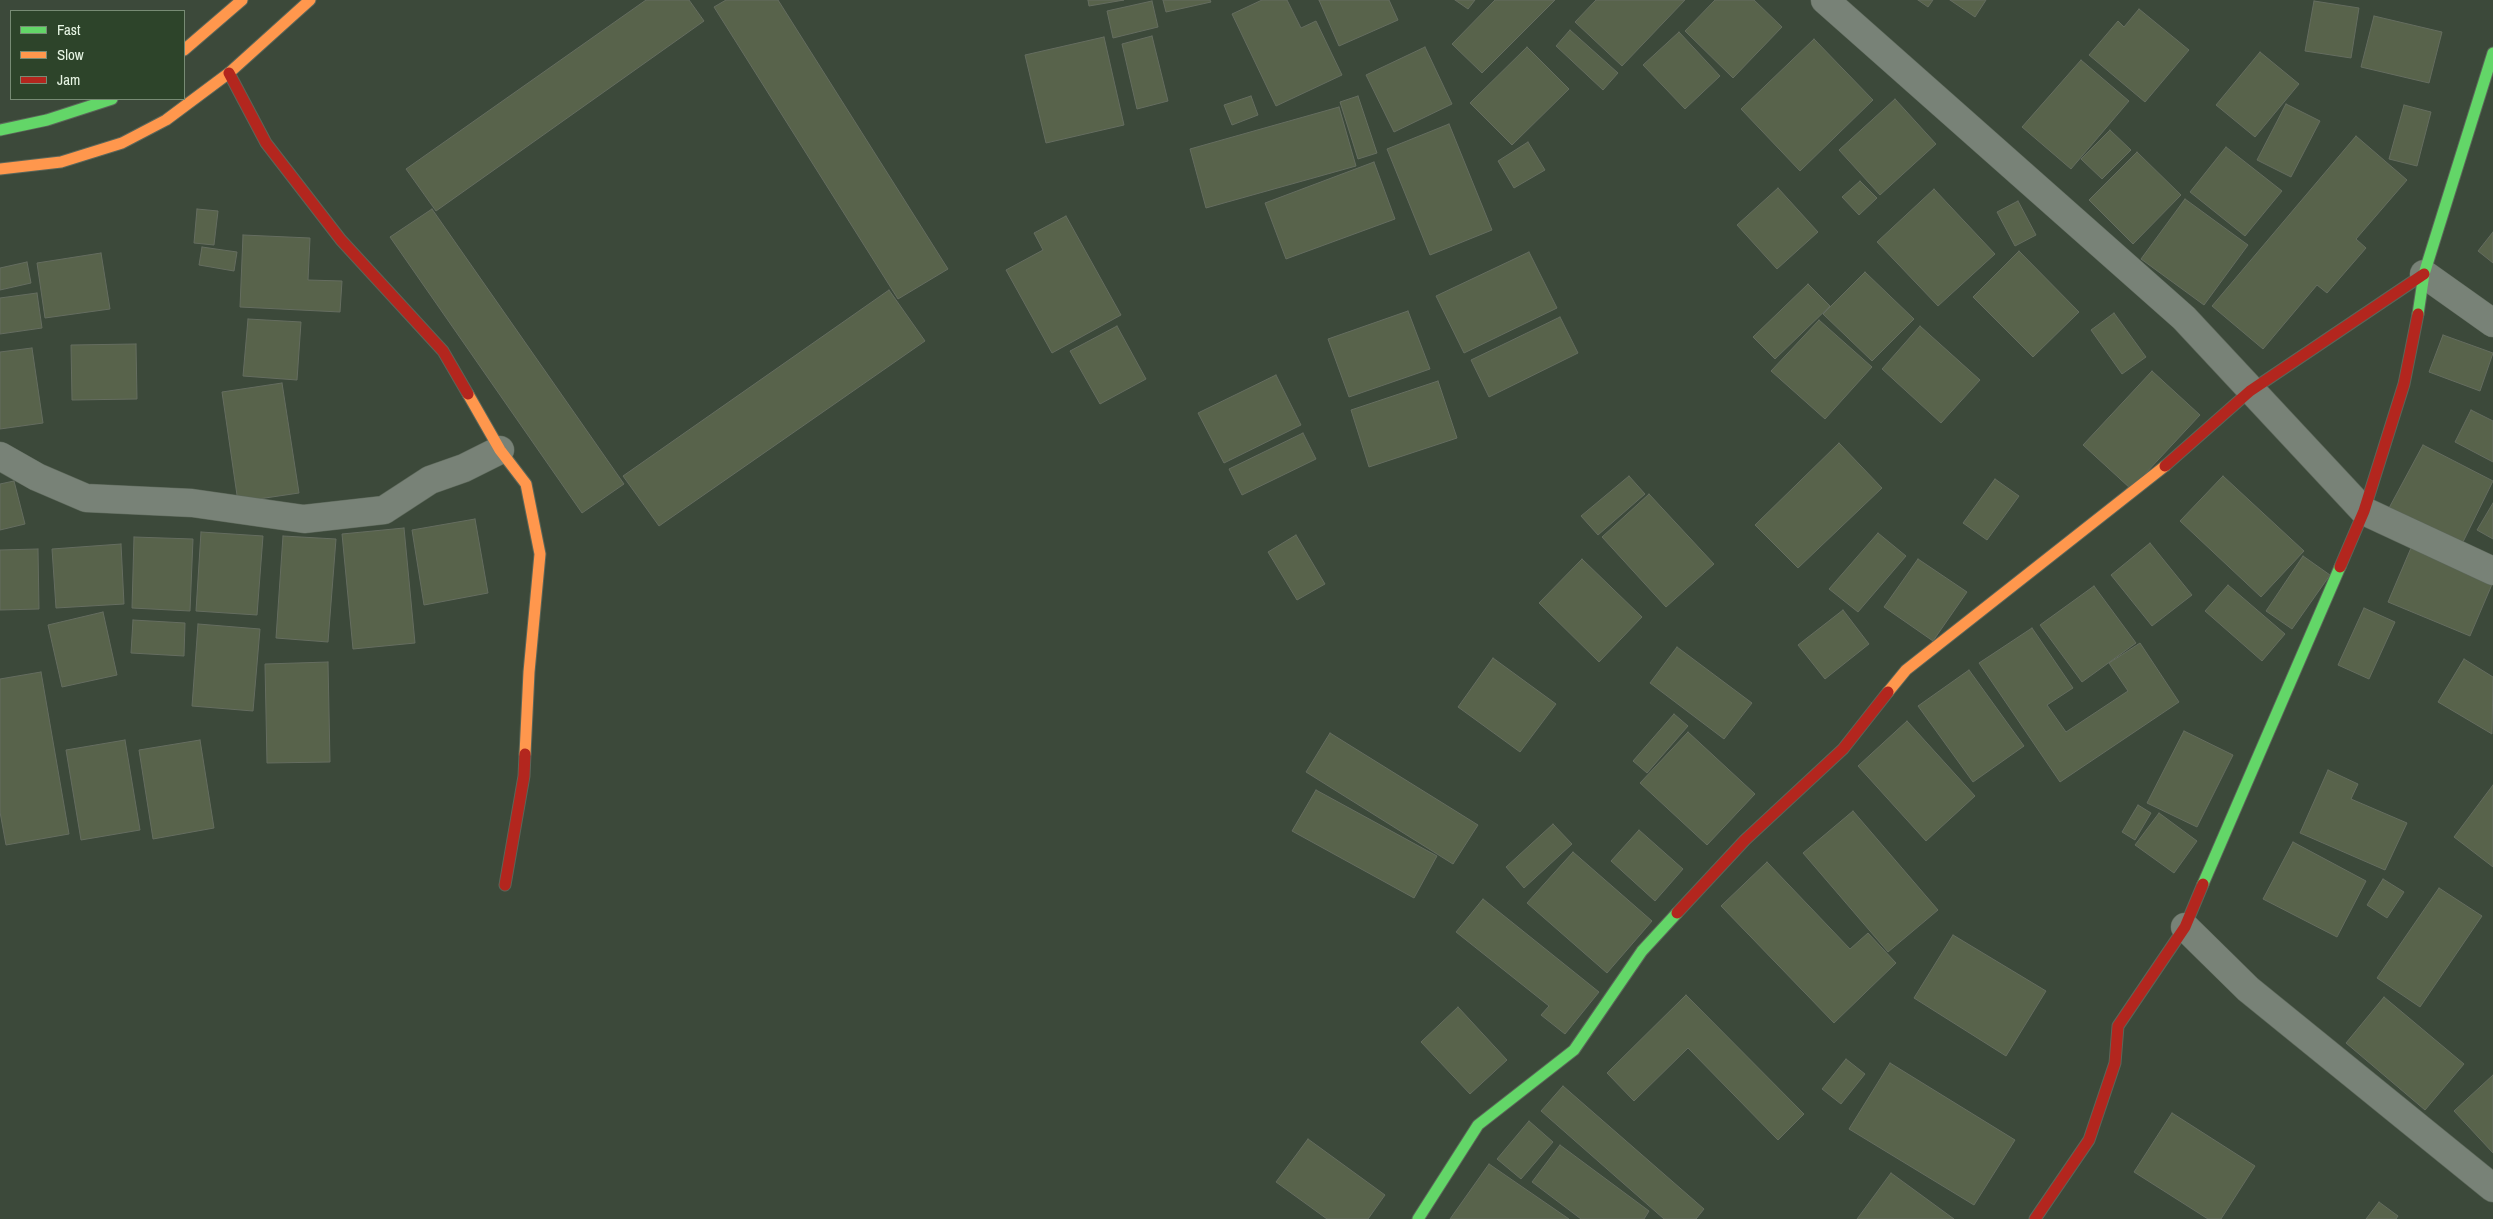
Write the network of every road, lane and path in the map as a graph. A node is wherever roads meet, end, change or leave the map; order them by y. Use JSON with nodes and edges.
{"nodes":[{"id":1,"x":242,"y":0,"type":"edge"},
{"id":2,"x":310,"y":0,"type":"edge"},
{"id":3,"x":1825,"y":0,"type":"edge"},
{"id":4,"x":185,"y":49,"type":"edge"},
{"id":5,"x":2493,"y":53,"type":"edge"},
{"id":6,"x":229,"y":73,"type":"junction"},
{"id":7,"x":109,"y":100,"type":"edge"},
{"id":8,"x":0,"y":130,"type":"edge"},
{"id":9,"x":0,"y":169,"type":"edge"},
{"id":10,"x":2424,"y":274,"type":"junction"},
{"id":11,"x":2493,"y":323,"type":"edge"},
{"id":12,"x":2250,"y":391,"type":"junction"},
{"id":13,"x":500,"y":450,"type":"junction"},
{"id":14,"x":0,"y":456,"type":"edge"},
{"id":15,"x":2364,"y":511,"type":"junction"},
{"id":16,"x":2493,"y":572,"type":"edge"},
{"id":17,"x":505,"y":885,"type":"dead end"},
{"id":18,"x":2185,"y":927,"type":"junction"},
{"id":19,"x":2493,"y":1188,"type":"edge"},
{"id":20,"x":1418,"y":1219,"type":"edge"},
{"id":21,"x":2035,"y":1219,"type":"edge"}],
"edges":[{"from":1,"to":4,"type":"street"},
{"from":2,"to":6,"type":"street"},
{"from":3,"to":12,"type":"street"},
{"from":5,"to":10,"type":"street"},
{"from":6,"to":9,"type":"street"},
{"from":6,"to":13,"type":"street"},
{"from":7,"to":8,"type":"street"},
{"from":10,"to":11,"type":"street"},
{"from":10,"to":12,"type":"street"},
{"from":10,"to":15,"type":"street"},
{"from":12,"to":15,"type":"street"},
{"from":12,"to":20,"type":"street"},
{"from":13,"to":14,"type":"street"},
{"from":13,"to":17,"type":"street"},
{"from":15,"to":16,"type":"street"},
{"from":15,"to":18,"type":"street"},
{"from":18,"to":19,"type":"street"},
{"from":18,"to":21,"type":"street"}]}
